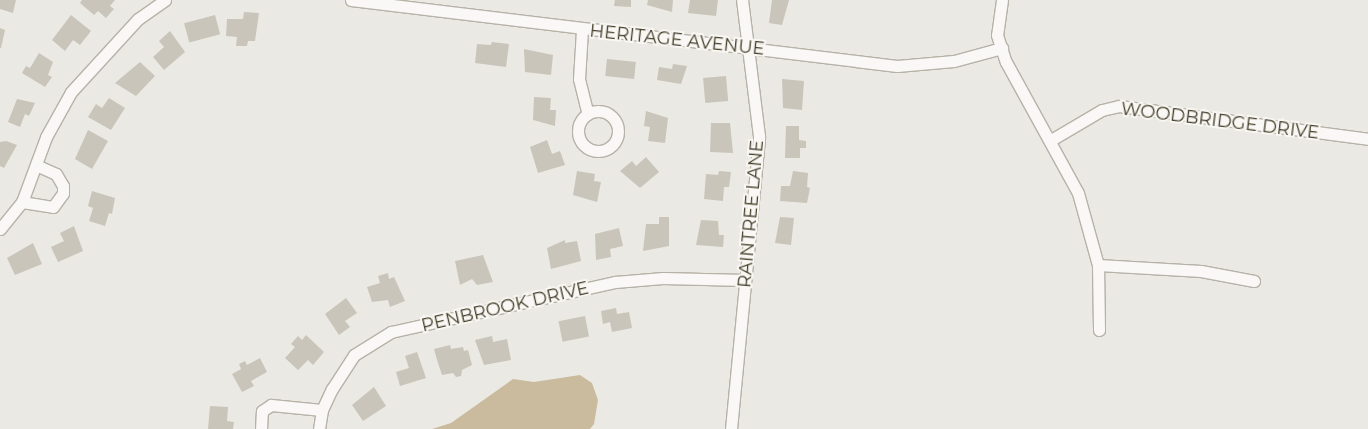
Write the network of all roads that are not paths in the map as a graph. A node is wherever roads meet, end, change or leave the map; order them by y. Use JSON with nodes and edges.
{"nodes":[{"id":1,"x":165,"y":0,"type":"edge"},
{"id":2,"x":351,"y":0,"type":"edge"},
{"id":3,"x":742,"y":0,"type":"edge"},
{"id":4,"x":1002,"y":0,"type":"edge"},
{"id":5,"x":582,"y":30,"type":"junction"},
{"id":6,"x":746,"y":47,"type":"junction"},
{"id":7,"x":1002,"y":48,"type":"junction"},
{"id":8,"x":588,"y":114,"type":"dead end"},
{"id":9,"x":1368,"y":139,"type":"edge"},
{"id":10,"x":1051,"y":140,"type":"junction"},
{"id":11,"x":36,"y":165,"type":"junction"},
{"id":12,"x":22,"y":202,"type":"junction"},
{"id":13,"x":0,"y":229,"type":"edge"},
{"id":14,"x":1098,"y":265,"type":"junction"},
{"id":15,"x":745,"y":280,"type":"junction"},
{"id":16,"x":1254,"y":281,"type":"dead end"},
{"id":17,"x":1099,"y":330,"type":"dead end"},
{"id":18,"x":322,"y":410,"type":"junction"},
{"id":19,"x":261,"y":429,"type":"edge"},
{"id":20,"x":319,"y":429,"type":"edge"},
{"id":21,"x":730,"y":429,"type":"edge"}],
"edges":[{"from":1,"to":11,"type":"street"},
{"from":2,"to":5,"type":"street","name":"HERITAGE AVENUE"},
{"from":3,"to":6,"type":"street","name":"RAINTREE LANE"},
{"from":4,"to":7,"type":"street"},
{"from":5,"to":6,"type":"street","name":"HERITAGE AVENUE"},
{"from":5,"to":8,"type":"street"},
{"from":6,"to":7,"type":"street","name":"HERITAGE AVENUE"},
{"from":6,"to":15,"type":"street","name":"RAINTREE LANE"},
{"from":7,"to":10,"type":"street"},
{"from":9,"to":10,"type":"street","name":"WOODBRIDGE DRIVE"},
{"from":10,"to":14,"type":"street"},
{"from":11,"to":12,"type":"street"},
{"from":11,"to":12,"type":"street"},
{"from":12,"to":13,"type":"street"},
{"from":14,"to":16,"type":"street"},
{"from":14,"to":17,"type":"street"},
{"from":15,"to":18,"type":"street","name":"PENBROOK DRIVE"},
{"from":15,"to":21,"type":"street","name":"RAINTREE LANE"},
{"from":18,"to":19,"type":"street"},
{"from":18,"to":20,"type":"street","name":"PENBROOK DRIVE"}]}
